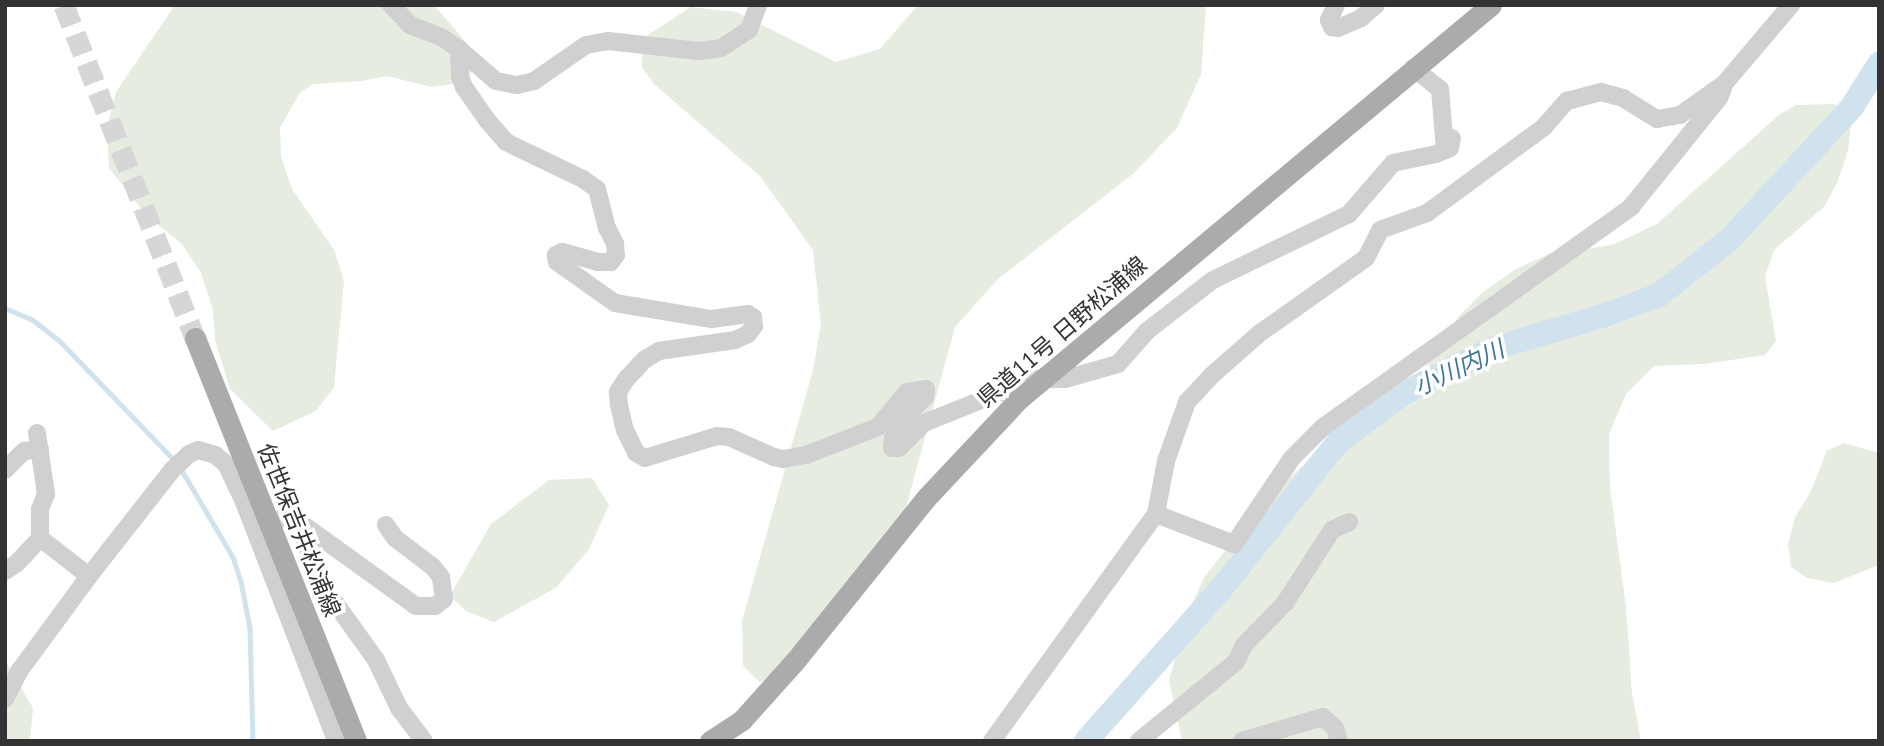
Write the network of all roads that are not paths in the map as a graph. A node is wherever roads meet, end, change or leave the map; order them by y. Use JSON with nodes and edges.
{"nodes":[{"id":1,"x":391,"y":5,"type":"edge"},
{"id":2,"x":758,"y":5,"type":"edge"},
{"id":3,"x":1336,"y":5,"type":"edge"},
{"id":4,"x":1376,"y":5,"type":"edge"},
{"id":5,"x":1491,"y":5,"type":"edge"},
{"id":6,"x":1791,"y":5,"type":"edge"},
{"id":7,"x":459,"y":49,"type":"junction"},
{"id":8,"x":1413,"y":68,"type":"junction"},
{"id":9,"x":1724,"y":84,"type":"junction"},
{"id":10,"x":195,"y":338,"type":"tunnel mouth"},
{"id":11,"x":1044,"y":379,"type":"junction"},
{"id":12,"x":5,"y":470,"type":"edge"},
{"id":13,"x":1156,"y":514,"type":"junction"},
{"id":14,"x":298,"y":521,"type":"junction"},
{"id":15,"x":1349,"y":522,"type":"dead end"},
{"id":16,"x":268,"y":523,"type":"junction"},
{"id":17,"x":386,"y":525,"type":"dead end"},
{"id":18,"x":40,"y":538,"type":"junction"},
{"id":19,"x":5,"y":571,"type":"edge"},
{"id":20,"x":89,"y":576,"type":"junction"},
{"id":21,"x":5,"y":699,"type":"edge"},
{"id":22,"x":336,"y":741,"type":"edge"},
{"id":23,"x":356,"y":741,"type":"edge"},
{"id":24,"x":424,"y":741,"type":"edge"},
{"id":25,"x":710,"y":741,"type":"edge"},
{"id":26,"x":992,"y":741,"type":"edge"},
{"id":27,"x":1139,"y":741,"type":"edge"},
{"id":28,"x":1242,"y":741,"type":"edge"},
{"id":29,"x":1339,"y":741,"type":"edge"}],
"edges":[{"from":1,"to":7,"type":"street"},
{"from":2,"to":7,"type":"street"},
{"from":3,"to":4,"type":"street"},
{"from":5,"to":8,"type":"main road","name":"県道11号 日野松浦線"},
{"from":6,"to":9,"type":"street"},
{"from":7,"to":11,"type":"street"},
{"from":8,"to":11,"type":"main road","name":"県道11号 日野松浦線"},
{"from":8,"to":11,"type":"street"},
{"from":9,"to":13,"type":"street"},
{"from":9,"to":13,"type":"street"},
{"from":10,"to":16,"type":"main road","name":"佐世保吉井松浦線"},
{"from":11,"to":25,"type":"main road","name":"県道11号 日野松浦線"},
{"from":12,"to":18,"type":"street"},
{"from":13,"to":26,"type":"street"},
{"from":14,"to":16,"type":"street"},
{"from":14,"to":17,"type":"street"},
{"from":14,"to":24,"type":"street"},
{"from":15,"to":27,"type":"street"},
{"from":16,"to":23,"type":"main road","name":"佐世保吉井松浦線"},
{"from":18,"to":19,"type":"street"},
{"from":18,"to":20,"type":"street"},
{"from":20,"to":21,"type":"street"},
{"from":20,"to":22,"type":"street"},
{"from":28,"to":29,"type":"street"}]}
